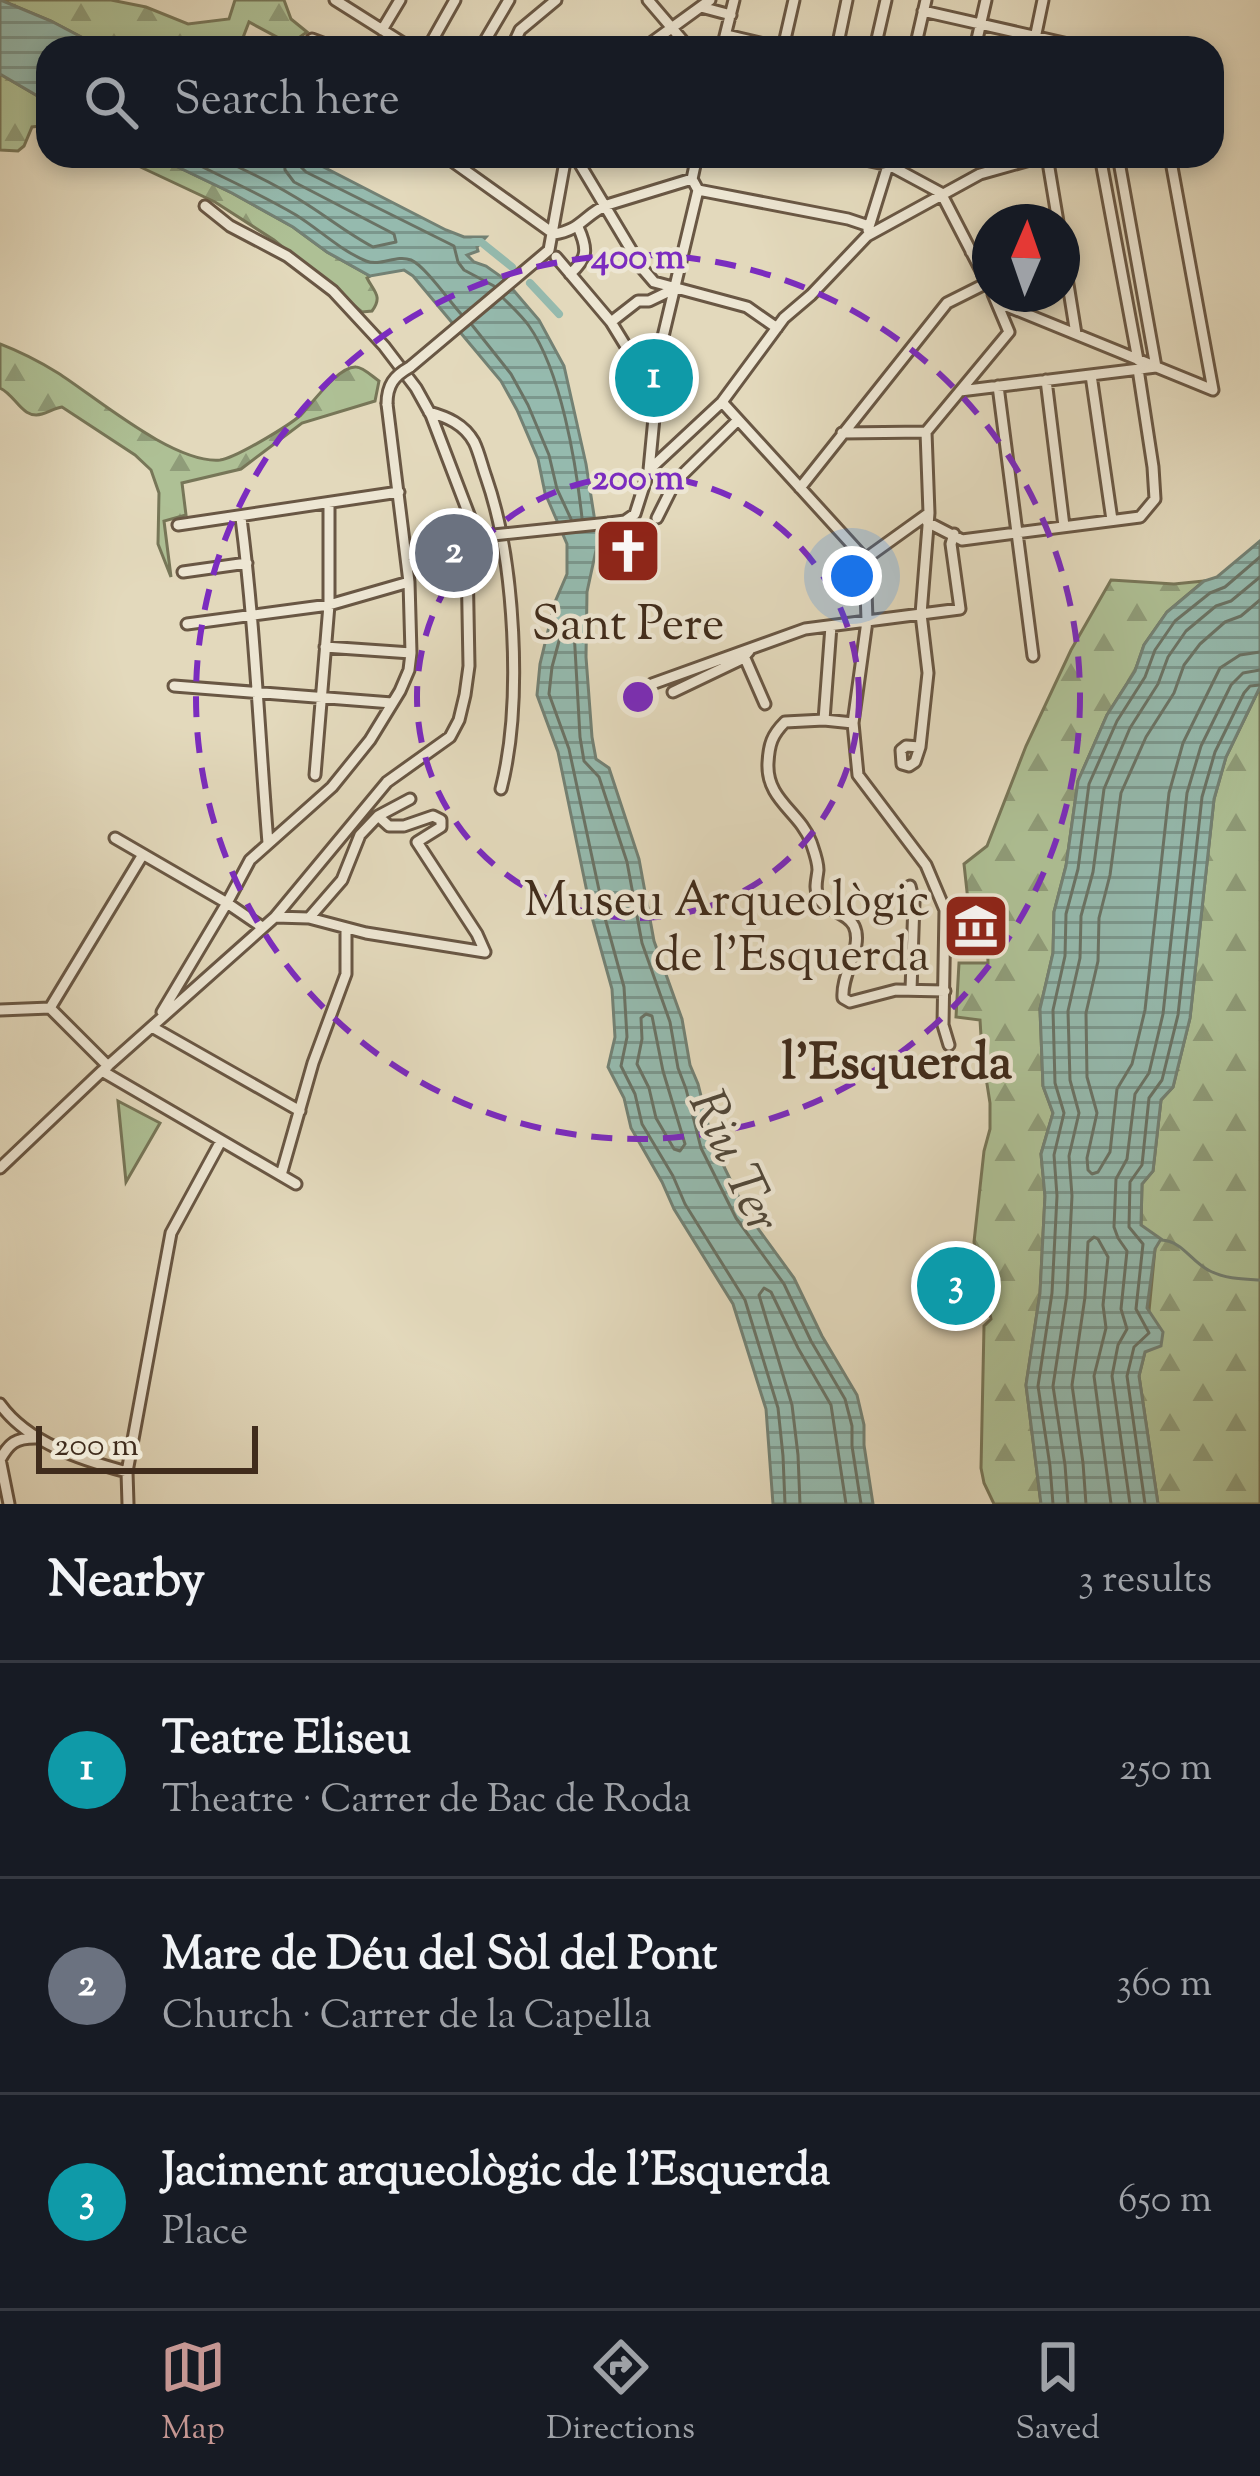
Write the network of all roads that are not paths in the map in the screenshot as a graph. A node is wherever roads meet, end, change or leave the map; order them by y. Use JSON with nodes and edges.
{"nodes":[{"id":1,"x":335,"y":0,"type":"edge"},
{"id":2,"x":400,"y":0,"type":"edge"},
{"id":3,"x":455,"y":0,"type":"edge"},
{"id":4,"x":509,"y":0,"type":"edge"},
{"id":5,"x":556,"y":0,"type":"edge"},
{"id":6,"x":734,"y":0,"type":"edge"},
{"id":7,"x":794,"y":0,"type":"edge"},
{"id":8,"x":847,"y":0,"type":"edge"},
{"id":9,"x":886,"y":0,"type":"edge"},
{"id":10,"x":986,"y":0,"type":"edge"},
{"id":11,"x":1043,"y":0,"type":"edge"},
{"id":12,"x":650,"y":1,"type":"edge"},
{"id":13,"x":706,"y":3,"type":"edge"},
{"id":14,"x":924,"y":6,"type":"edge"},
{"id":15,"x":730,"y":15,"type":"junction"},
{"id":16,"x":495,"y":22,"type":"junction"},
{"id":17,"x":980,"y":24,"type":"junction"},
{"id":18,"x":670,"y":29,"type":"junction"},
{"id":19,"x":382,"y":30,"type":"junction"},
{"id":20,"x":726,"y":35,"type":"joint"},
{"id":21,"x":392,"y":36,"type":"edge"},
{"id":22,"x":435,"y":36,"type":"edge"},
{"id":23,"x":488,"y":36,"type":"edge"},
{"id":24,"x":507,"y":36,"type":"edge"},
{"id":25,"x":518,"y":36,"type":"edge"},
{"id":26,"x":660,"y":36,"type":"edge"},
{"id":27,"x":677,"y":36,"type":"edge"},
{"id":28,"x":730,"y":36,"type":"edge"},
{"id":29,"x":785,"y":36,"type":"edge"},
{"id":30,"x":840,"y":36,"type":"edge"},
{"id":31,"x":878,"y":36,"type":"edge"},
{"id":32,"x":918,"y":36,"type":"edge"},
{"id":33,"x":978,"y":36,"type":"edge"},
{"id":34,"x":1016,"y":36,"type":"edge"},
{"id":35,"x":1035,"y":36,"type":"edge"},
{"id":36,"x":462,"y":168,"type":"edge"},
{"id":37,"x":568,"y":168,"type":"edge"},
{"id":38,"x":580,"y":168,"type":"edge"},
{"id":39,"x":696,"y":168,"type":"edge"},
{"id":40,"x":888,"y":168,"type":"edge"},
{"id":41,"x":902,"y":168,"type":"edge"},
{"id":42,"x":994,"y":168,"type":"edge"},
{"id":43,"x":1048,"y":168,"type":"edge"},
{"id":44,"x":1102,"y":168,"type":"edge"},
{"id":45,"x":1120,"y":168,"type":"edge"},
{"id":46,"x":1172,"y":168,"type":"edge"},
{"id":47,"x":695,"y":185,"type":"junction"},
{"id":48,"x":940,"y":194,"type":"junction"},
{"id":49,"x":1055,"y":204,"type":"edge"},
{"id":50,"x":607,"y":205,"type":"junction"},
{"id":51,"x":205,"y":206,"type":"dead end"},
{"id":52,"x":578,"y":227,"type":"junction"},
{"id":53,"x":868,"y":231,"type":"junction"},
{"id":54,"x":554,"y":234,"type":"junction"},
{"id":55,"x":971,"y":252,"type":"edge"},
{"id":56,"x":551,"y":256,"type":"junction"},
{"id":57,"x":570,"y":274,"type":"junction"},
{"id":58,"x":674,"y":289,"type":"junction"},
{"id":59,"x":972,"y":297,"type":"edge"},
{"id":60,"x":1000,"y":312,"type":"edge"},
{"id":61,"x":1026,"y":312,"type":"edge"},
{"id":62,"x":1072,"y":312,"type":"edge"},
{"id":63,"x":1038,"y":319,"type":"junction"},
{"id":64,"x":611,"y":322,"type":"junction"},
{"id":65,"x":777,"y":328,"type":"junction"},
{"id":66,"x":1009,"y":332,"type":"junction"},
{"id":67,"x":1076,"y":334,"type":"junction"},
{"id":68,"x":1138,"y":364,"type":"junction"},
{"id":69,"x":659,"y":366,"type":"junction"},
{"id":70,"x":1156,"y":367,"type":"junction"},
{"id":71,"x":1091,"y":375,"type":"junction"},
{"id":72,"x":1046,"y":380,"type":"junction"},
{"id":73,"x":998,"y":386,"type":"junction"},
{"id":74,"x":960,"y":391,"type":"junction"},
{"id":75,"x":722,"y":402,"type":"junction"},
{"id":76,"x":429,"y":412,"type":"junction"},
{"id":77,"x":738,"y":420,"type":"junction"},
{"id":78,"x":926,"y":432,"type":"junction"},
{"id":79,"x":842,"y":433,"type":"junction"},
{"id":80,"x":649,"y":470,"type":"junction"},
{"id":81,"x":800,"y":488,"type":"junction"},
{"id":82,"x":399,"y":492,"type":"junction"},
{"id":83,"x":329,"y":503,"type":"junction"},
{"id":84,"x":241,"y":518,"type":"junction"},
{"id":85,"x":657,"y":518,"type":"dead end"},
{"id":86,"x":928,"y":518,"type":"junction"},
{"id":87,"x":1112,"y":520,"type":"junction"},
{"id":88,"x":178,"y":525,"type":"dead end"},
{"id":89,"x":1064,"y":526,"type":"junction"},
{"id":90,"x":1018,"y":532,"type":"junction"},
{"id":91,"x":954,"y":534,"type":"junction"},
{"id":92,"x":478,"y":537,"type":"junction"},
{"id":93,"x":406,"y":556,"type":"junction"},
{"id":94,"x":866,"y":559,"type":"junction"},
{"id":95,"x":247,"y":562,"type":"junction"},
{"id":96,"x":183,"y":572,"type":"dead end"},
{"id":97,"x":409,"y":583,"type":"junction"},
{"id":98,"x":329,"y":605,"type":"junction"},
{"id":99,"x":921,"y":614,"type":"junction"},
{"id":100,"x":254,"y":615,"type":"junction"},
{"id":101,"x":867,"y":622,"type":"junction"},
{"id":102,"x":187,"y":624,"type":"dead end"},
{"id":103,"x":831,"y":626,"type":"junction"},
{"id":104,"x":326,"y":647,"type":"junction"},
{"id":105,"x":748,"y":652,"type":"junction"},
{"id":106,"x":411,"y":653,"type":"junction"},
{"id":107,"x":1033,"y":656,"type":"dead end"},
{"id":108,"x":652,"y":684,"type":"dead end"},
{"id":109,"x":174,"y":686,"type":"dead end"},
{"id":110,"x":256,"y":692,"type":"junction"},
{"id":111,"x":673,"y":692,"type":"dead end"},
{"id":112,"x":321,"y":697,"type":"junction"},
{"id":113,"x":392,"y":703,"type":"junction"},
{"id":114,"x":765,"y":704,"type":"dead end"},
{"id":115,"x":824,"y":720,"type":"junction"},
{"id":116,"x":854,"y":723,"type":"junction"},
{"id":117,"x":920,"y":747,"type":"dead end"},
{"id":118,"x":315,"y":775,"type":"dead end"},
{"id":119,"x":501,"y":789,"type":"dead end"},
{"id":120,"x":410,"y":799,"type":"dead end"},
{"id":121,"x":378,"y":816,"type":"junction"},
{"id":122,"x":115,"y":838,"type":"dead end"},
{"id":123,"x":268,"y":843,"type":"junction"},
{"id":124,"x":142,"y":856,"type":"junction"},
{"id":125,"x":910,"y":886,"type":"dead end"},
{"id":126,"x":227,"y":903,"type":"junction"},
{"id":127,"x":275,"y":917,"type":"junction"},
{"id":128,"x":309,"y":918,"type":"junction"},
{"id":129,"x":262,"y":927,"type":"junction"},
{"id":130,"x":346,"y":928,"type":"junction"},
{"id":131,"x":911,"y":990,"type":"junction"},
{"id":132,"x":945,"y":991,"type":"junction"},
{"id":133,"x":50,"y":1008,"type":"junction"},
{"id":134,"x":0,"y":1010,"type":"edge"},
{"id":135,"x":152,"y":1027,"type":"junction"},
{"id":136,"x":950,"y":1045,"type":"dead end"},
{"id":137,"x":105,"y":1069,"type":"junction"},
{"id":138,"x":300,"y":1111,"type":"junction"},
{"id":139,"x":220,"y":1141,"type":"junction"},
{"id":140,"x":0,"y":1168,"type":"edge"},
{"id":141,"x":281,"y":1175,"type":"junction"},
{"id":142,"x":296,"y":1184,"type":"dead end"},
{"id":143,"x":0,"y":1404,"type":"edge"},
{"id":144,"x":35,"y":1438,"type":"junction"},
{"id":145,"x":0,"y":1460,"type":"edge"},
{"id":146,"x":127,"y":1472,"type":"junction"},
{"id":147,"x":9,"y":1504,"type":"edge"},
{"id":148,"x":128,"y":1504,"type":"edge"}],
"edges":[{"from":1,"to":19,"type":"street"},
{"from":2,"to":19,"type":"street"},
{"from":3,"to":22,"type":"street"},
{"from":4,"to":16,"type":"street"},
{"from":5,"to":25,"type":"street"},
{"from":6,"to":15,"type":"street"},
{"from":7,"to":29,"type":"street"},
{"from":8,"to":30,"type":"street"},
{"from":9,"to":31,"type":"street"},
{"from":10,"to":17,"type":"street"},
{"from":11,"to":35,"type":"street"},
{"from":12,"to":18,"type":"street"},
{"from":13,"to":15,"type":"street"},
{"from":13,"to":18,"type":"street"},
{"from":14,"to":17,"type":"street"},
{"from":14,"to":32,"type":"street"},
{"from":15,"to":20,"type":"street"},
{"from":16,"to":23,"type":"street"},
{"from":16,"to":24,"type":"street"},
{"from":17,"to":33,"type":"street"},
{"from":17,"to":34,"type":"street"},
{"from":18,"to":26,"type":"street"},
{"from":18,"to":27,"type":"street"},
{"from":19,"to":21,"type":"street"},
{"from":20,"to":28,"type":"street"},
{"from":36,"to":54,"type":"street"},
{"from":37,"to":54,"type":"street"},
{"from":38,"to":50,"type":"street"},
{"from":39,"to":47,"type":"street"},
{"from":40,"to":53,"type":"street"},
{"from":41,"to":48,"type":"street"},
{"from":42,"to":48,"type":"street"},
{"from":43,"to":49,"type":"street"},
{"from":44,"to":68,"type":"street"},
{"from":45,"to":70,"type":"street"},
{"from":46,"to":70,"type":"street"},
{"from":47,"to":50,"type":"street"},
{"from":47,"to":53,"type":"street"},
{"from":47,"to":58,"type":"street"},
{"from":48,"to":53,"type":"street"},
{"from":48,"to":55,"type":"street"},
{"from":50,"to":52,"type":"street"},
{"from":50,"to":58,"type":"street"},
{"from":51,"to":76,"type":"street"},
{"from":52,"to":54,"type":"street"},
{"from":52,"to":57,"type":"street"},
{"from":53,"to":65,"type":"street"},
{"from":54,"to":56,"type":"street"},
{"from":56,"to":57,"type":"street"},
{"from":56,"to":82,"type":"street","bridge":true},
{"from":57,"to":64,"type":"street"},
{"from":58,"to":64,"type":"street"},
{"from":58,"to":65,"type":"street"},
{"from":58,"to":69,"type":"street"},
{"from":59,"to":79,"type":"street"},
{"from":60,"to":66,"type":"street"},
{"from":61,"to":63,"type":"street"},
{"from":62,"to":67,"type":"street"},
{"from":63,"to":66,"type":"street"},
{"from":63,"to":67,"type":"street"},
{"from":64,"to":69,"type":"street"},
{"from":65,"to":75,"type":"street"},
{"from":66,"to":74,"type":"street"},
{"from":67,"to":68,"type":"street"},
{"from":68,"to":70,"type":"street"},
{"from":68,"to":71,"type":"street"},
{"from":68,"to":87,"type":"street"},
{"from":69,"to":80,"type":"street"},
{"from":71,"to":72,"type":"street"},
{"from":71,"to":87,"type":"street"},
{"from":72,"to":73,"type":"street"},
{"from":72,"to":89,"type":"street"},
{"from":73,"to":74,"type":"street"},
{"from":73,"to":90,"type":"street"},
{"from":74,"to":78,"type":"street"},
{"from":75,"to":77,"type":"street"},
{"from":75,"to":80,"type":"street"},
{"from":76,"to":92,"type":"street"},
{"from":76,"to":119,"type":"street"},
{"from":77,"to":81,"type":"street"},
{"from":77,"to":85,"type":"street"},
{"from":78,"to":79,"type":"street"},
{"from":78,"to":86,"type":"street"},
{"from":79,"to":81,"type":"street"},
{"from":80,"to":92,"type":"street","bridge":true},
{"from":81,"to":94,"type":"street"},
{"from":82,"to":83,"type":"street"},
{"from":82,"to":93,"type":"street"},
{"from":83,"to":84,"type":"street"},
{"from":83,"to":98,"type":"street"},
{"from":84,"to":88,"type":"street"},
{"from":84,"to":95,"type":"street"},
{"from":86,"to":91,"type":"street"},
{"from":86,"to":94,"type":"street"},
{"from":86,"to":99,"type":"street"},
{"from":87,"to":89,"type":"street"},
{"from":89,"to":90,"type":"street"},
{"from":90,"to":91,"type":"street"},
{"from":90,"to":107,"type":"street"},
{"from":91,"to":99,"type":"street"},
{"from":92,"to":93,"type":"street"},
{"from":92,"to":127,"type":"street"},
{"from":93,"to":97,"type":"street"},
{"from":94,"to":101,"type":"street"},
{"from":95,"to":96,"type":"street"},
{"from":95,"to":100,"type":"street"},
{"from":97,"to":98,"type":"street"},
{"from":97,"to":106,"type":"street"},
{"from":98,"to":100,"type":"street"},
{"from":98,"to":104,"type":"street"},
{"from":99,"to":101,"type":"street"},
{"from":99,"to":117,"type":"street"},
{"from":100,"to":102,"type":"street"},
{"from":100,"to":110,"type":"street"},
{"from":101,"to":103,"type":"street"},
{"from":101,"to":116,"type":"street"},
{"from":103,"to":105,"type":"street"},
{"from":103,"to":115,"type":"street"},
{"from":104,"to":106,"type":"street"},
{"from":104,"to":112,"type":"street"},
{"from":105,"to":108,"type":"street"},
{"from":105,"to":111,"type":"street"},
{"from":105,"to":114,"type":"street"},
{"from":106,"to":113,"type":"street"},
{"from":109,"to":110,"type":"street"},
{"from":110,"to":112,"type":"street"},
{"from":110,"to":123,"type":"street"},
{"from":112,"to":113,"type":"street"},
{"from":112,"to":118,"type":"street"},
{"from":113,"to":123,"type":"street"},
{"from":115,"to":116,"type":"street"},
{"from":115,"to":131,"type":"street"},
{"from":116,"to":132,"type":"street"},
{"from":120,"to":121,"type":"street"},
{"from":121,"to":128,"type":"street"},
{"from":121,"to":130,"type":"street"},
{"from":122,"to":124,"type":"street"},
{"from":123,"to":126,"type":"street"},
{"from":124,"to":126,"type":"street"},
{"from":124,"to":133,"type":"street"},
{"from":125,"to":131,"type":"street"},
{"from":126,"to":129,"type":"street"},
{"from":126,"to":135,"type":"street"},
{"from":127,"to":128,"type":"street"},
{"from":127,"to":129,"type":"street"},
{"from":128,"to":130,"type":"street"},
{"from":129,"to":135,"type":"street"},
{"from":130,"to":138,"type":"street"},
{"from":131,"to":132,"type":"street"},
{"from":132,"to":136,"type":"street"},
{"from":133,"to":134,"type":"street"},
{"from":133,"to":137,"type":"street"},
{"from":135,"to":137,"type":"street"},
{"from":135,"to":138,"type":"street"},
{"from":137,"to":139,"type":"street"},
{"from":137,"to":140,"type":"street"},
{"from":138,"to":141,"type":"street"},
{"from":139,"to":141,"type":"street"},
{"from":139,"to":146,"type":"street"},
{"from":141,"to":142,"type":"street"},
{"from":143,"to":144,"type":"street"},
{"from":144,"to":145,"type":"street"},
{"from":144,"to":146,"type":"street"},
{"from":145,"to":147,"type":"street"},
{"from":146,"to":148,"type":"street"}]}
